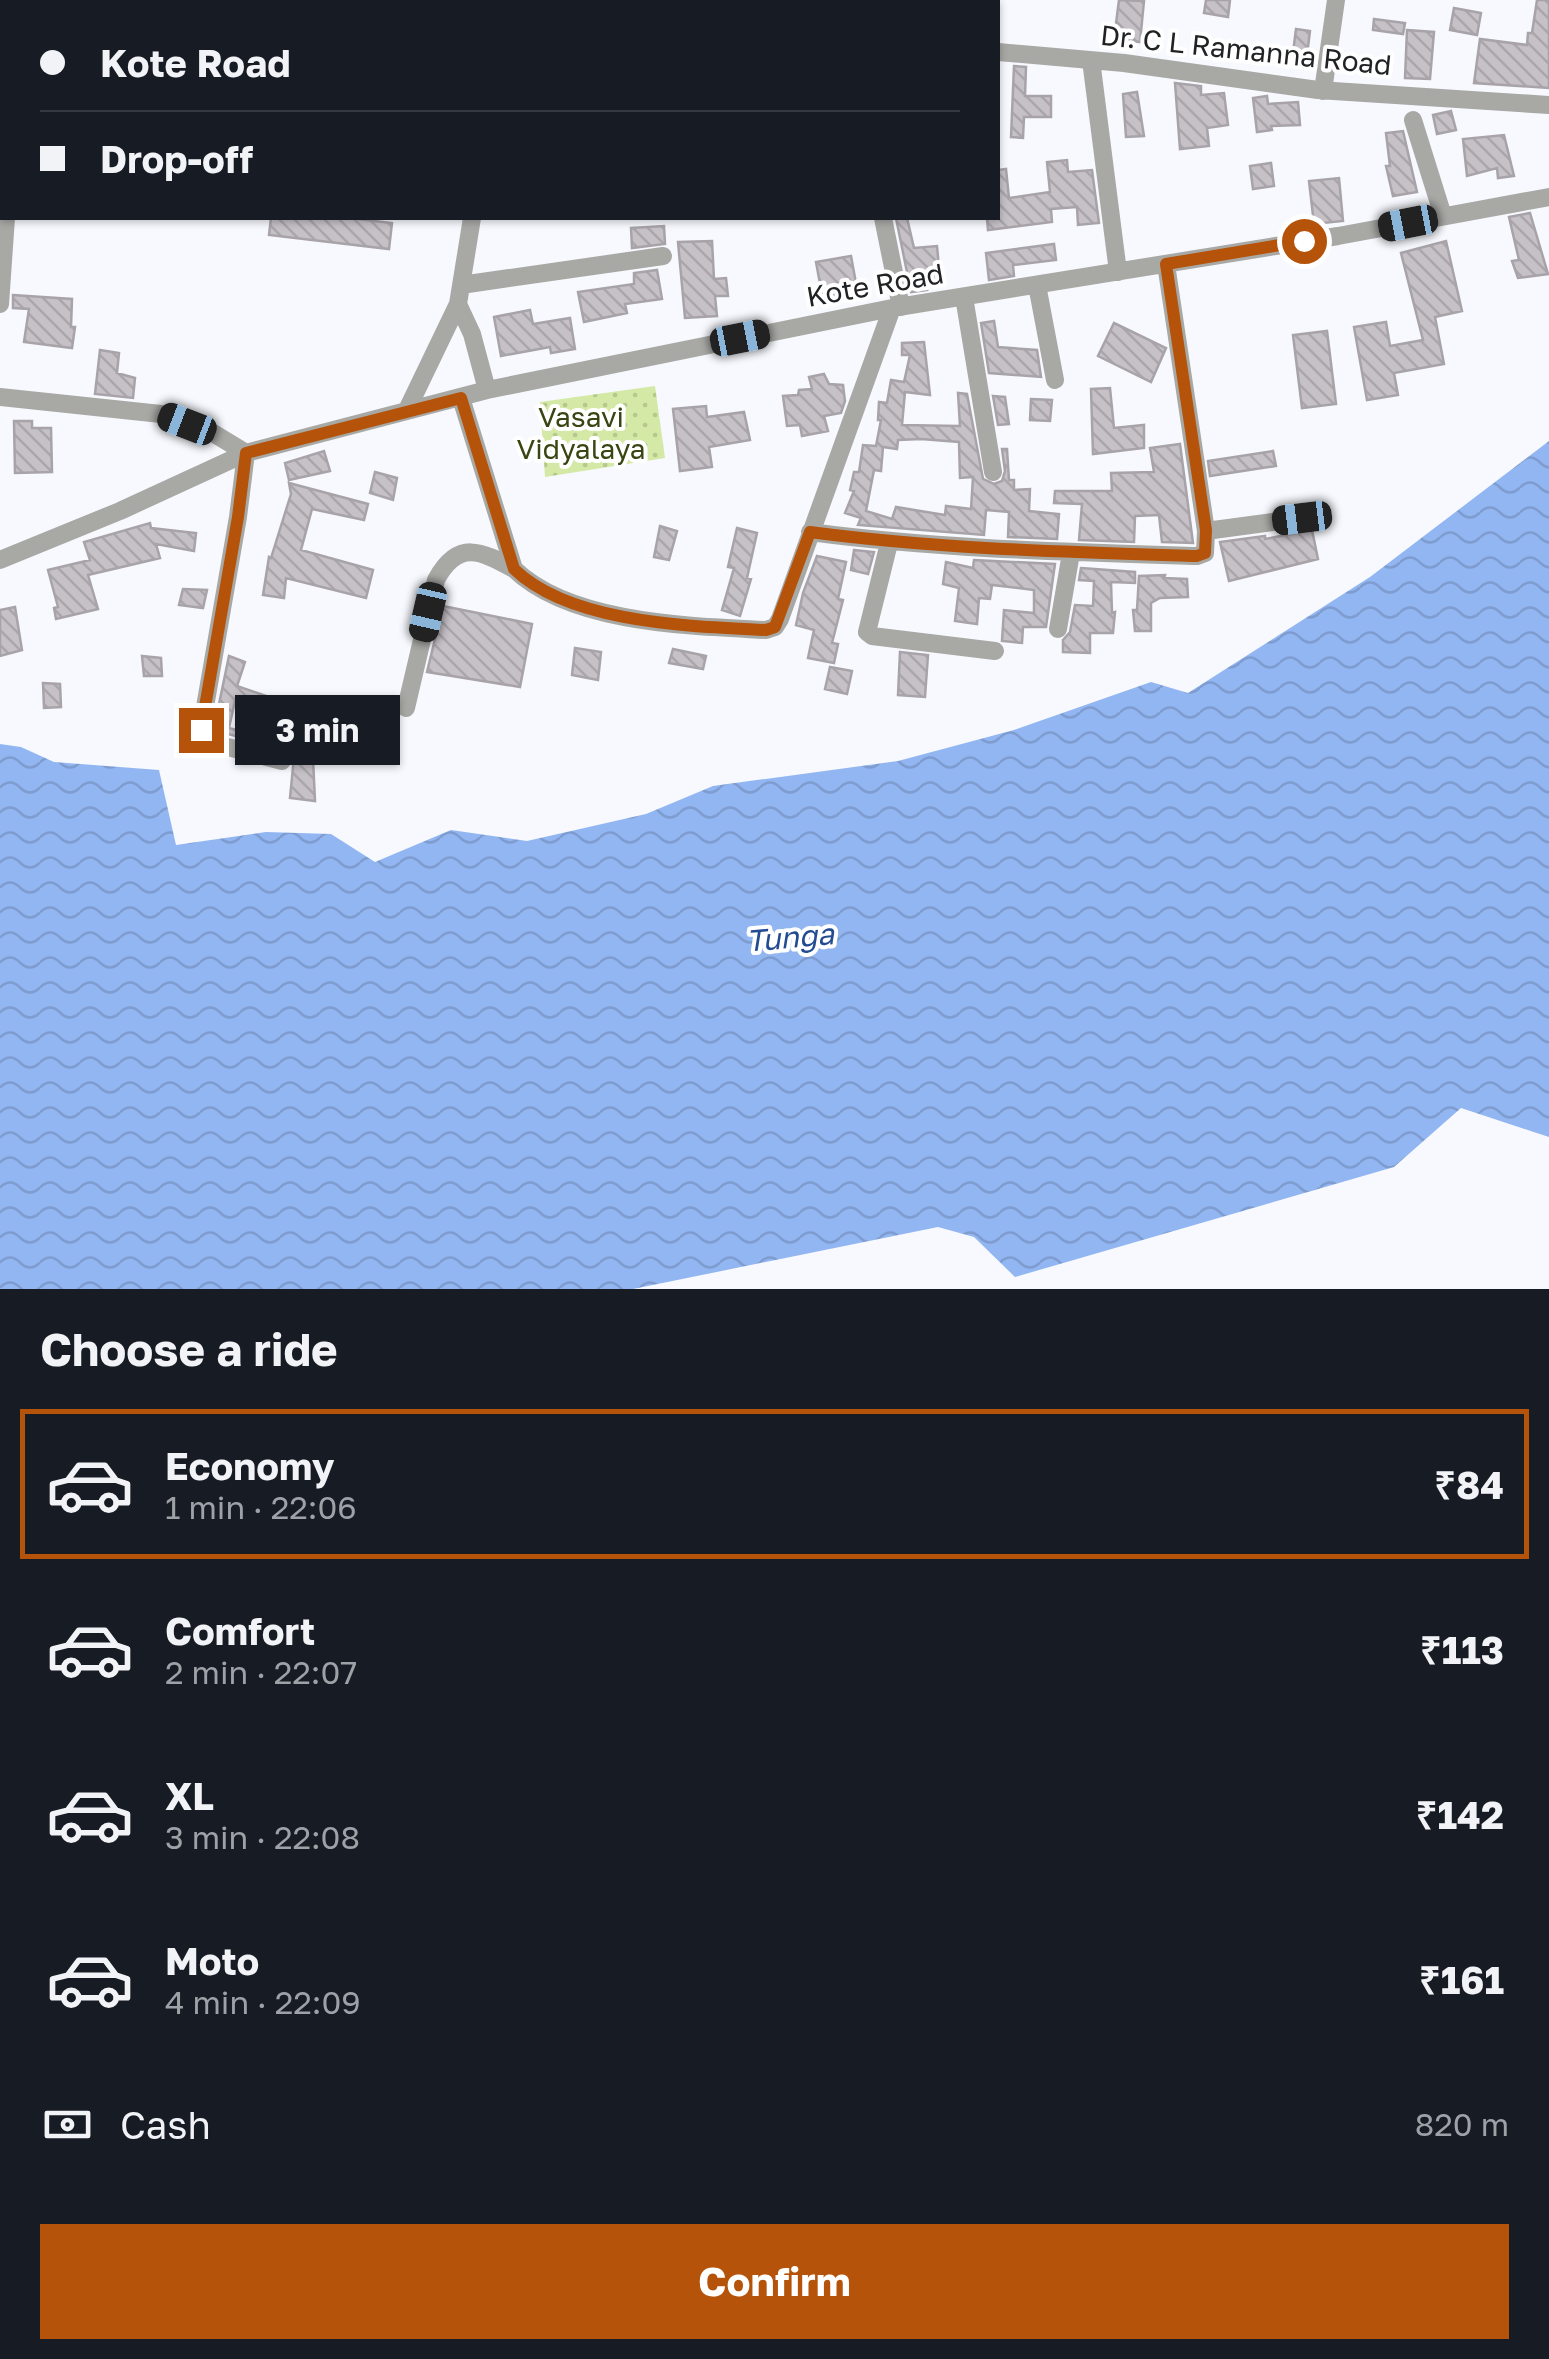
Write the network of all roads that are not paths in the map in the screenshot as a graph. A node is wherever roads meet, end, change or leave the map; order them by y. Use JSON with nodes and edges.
{"nodes":[{"id":1,"x":1336,"y":0,"type":"edge"},
{"id":2,"x":1000,"y":52,"type":"edge"},
{"id":3,"x":1091,"y":60,"type":"junction"},
{"id":4,"x":1323,"y":91,"type":"junction"},
{"id":5,"x":1549,"y":105,"type":"edge"},
{"id":6,"x":1413,"y":120,"type":"dead end"},
{"id":7,"x":1549,"y":197,"type":"edge"},
{"id":8,"x":1444,"y":216,"type":"junction"},
{"id":9,"x":472,"y":220,"type":"edge"},
{"id":10,"x":882,"y":220,"type":"edge"},
{"id":11,"x":2,"y":243,"type":"edge"},
{"id":12,"x":662,"y":256,"type":"dead end"},
{"id":13,"x":1166,"y":264,"type":"junction"},
{"id":14,"x":1118,"y":272,"type":"junction"},
{"id":15,"x":1037,"y":285,"type":"junction"},
{"id":16,"x":459,"y":295,"type":"junction"},
{"id":17,"x":964,"y":297,"type":"junction"},
{"id":18,"x":0,"y":304,"type":"edge"},
{"id":19,"x":897,"y":308,"type":"junction"},
{"id":20,"x":1056,"y":380,"type":"dead end"},
{"id":21,"x":488,"y":390,"type":"junction"},
{"id":22,"x":0,"y":397,"type":"edge"},
{"id":23,"x":461,"y":398,"type":"junction"},
{"id":24,"x":408,"y":410,"type":"junction"},
{"id":25,"x":246,"y":453,"type":"junction"},
{"id":26,"x":992,"y":472,"type":"dead end"},
{"id":27,"x":1302,"y":518,"type":"dead end"},
{"id":28,"x":1206,"y":530,"type":"junction"},
{"id":29,"x":810,"y":532,"type":"junction"},
{"id":30,"x":888,"y":542,"type":"junction"},
{"id":31,"x":1070,"y":552,"type":"junction"},
{"id":32,"x":0,"y":560,"type":"edge"},
{"id":33,"x":514,"y":569,"type":"junction"},
{"id":34,"x":1058,"y":628,"type":"dead end"},
{"id":35,"x":994,"y":651,"type":"dead end"},
{"id":36,"x":406,"y":708,"type":"dead end"},
{"id":37,"x":282,"y":761,"type":"dead end"}],
"edges":[{"from":1,"to":4,"type":"street"},
{"from":2,"to":3,"type":"street","name":"Dr. C L Ramanna Road"},
{"from":3,"to":4,"type":"street","name":"Dr. C L Ramanna Road"},
{"from":3,"to":14,"type":"street"},
{"from":4,"to":5,"type":"street","name":"Dr. C L Ramanna Road"},
{"from":6,"to":8,"type":"street"},
{"from":7,"to":8,"type":"street","name":"Kote Road"},
{"from":8,"to":13,"type":"street","name":"Kote Road"},
{"from":9,"to":16,"type":"street"},
{"from":10,"to":19,"type":"street"},
{"from":11,"to":18,"type":"street"},
{"from":12,"to":16,"type":"street"},
{"from":13,"to":14,"type":"street","name":"Kote Road"},
{"from":13,"to":28,"type":"street"},
{"from":14,"to":15,"type":"street","name":"Kote Road"},
{"from":15,"to":17,"type":"street","name":"Kote Road"},
{"from":15,"to":20,"type":"street"},
{"from":16,"to":21,"type":"street"},
{"from":16,"to":24,"type":"street"},
{"from":17,"to":19,"type":"street","name":"Kote Road"},
{"from":17,"to":26,"type":"street"},
{"from":19,"to":21,"type":"street","name":"Kote Road"},
{"from":19,"to":29,"type":"street"},
{"from":21,"to":23,"type":"street","name":"Kote Road"},
{"from":22,"to":25,"type":"street"},
{"from":23,"to":24,"type":"street","name":"Kote Road"},
{"from":23,"to":33,"type":"street"},
{"from":24,"to":25,"type":"street","name":"Kote Road"},
{"from":25,"to":32,"type":"street","name":"Kote Road"},
{"from":25,"to":37,"type":"street"},
{"from":27,"to":28,"type":"street"},
{"from":28,"to":31,"type":"street"},
{"from":29,"to":30,"type":"street"},
{"from":29,"to":33,"type":"street"},
{"from":30,"to":31,"type":"street"},
{"from":30,"to":35,"type":"street"},
{"from":31,"to":34,"type":"street"},
{"from":33,"to":36,"type":"street"}]}
